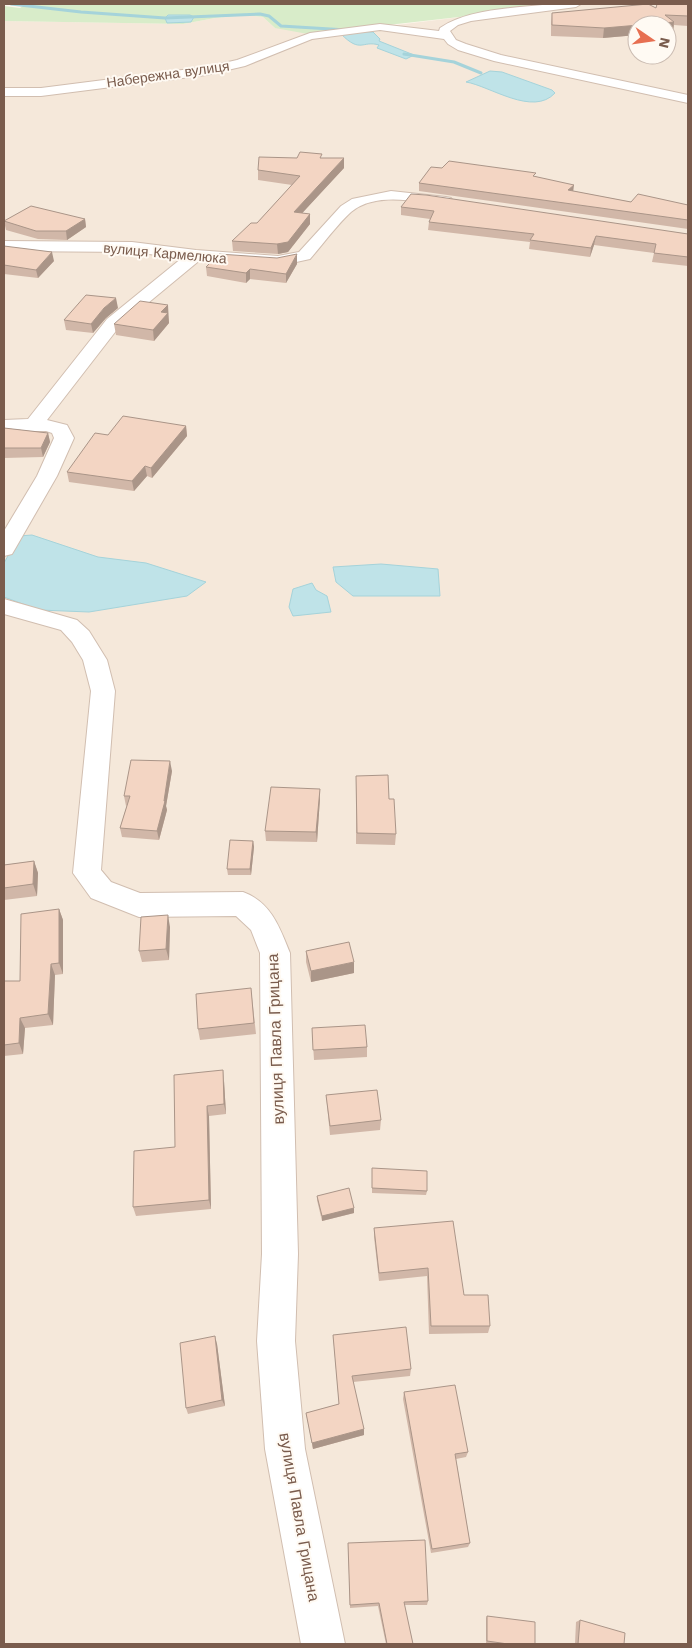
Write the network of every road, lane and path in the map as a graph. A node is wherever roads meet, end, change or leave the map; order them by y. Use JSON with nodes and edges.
{"nodes":[{"id":1,"x":576,"y":4,"type":"edge"},
{"id":2,"x":447,"y":36,"type":"junction"},
{"id":3,"x":4,"y":92,"type":"edge"},
{"id":4,"x":688,"y":98,"type":"edge"},
{"id":5,"x":465,"y":203,"type":"edge"},
{"id":6,"x":4,"y":246,"type":"edge"},
{"id":7,"x":196,"y":255,"type":"junction"},
{"id":8,"x":34,"y":424,"type":"junction"},
{"id":9,"x":4,"y":426,"type":"edge"},
{"id":10,"x":4,"y":548,"type":"edge"},
{"id":11,"x":4,"y":606,"type":"edge"},
{"id":12,"x":323,"y":1644,"type":"edge"}],
"edges":[{"from":1,"to":2,"type":"street"},
{"from":2,"to":3,"type":"street","name":"Набережна вулиця"},
{"from":2,"to":4,"type":"street"},
{"from":5,"to":7,"type":"street","name":"вулиця Кармелюка"},
{"from":6,"to":7,"type":"street","name":"вулиця Кармелюка"},
{"from":7,"to":8,"type":"street"},
{"from":8,"to":9,"type":"street"},
{"from":8,"to":10,"type":"street"},
{"from":11,"to":12,"type":"street","name":"вулиця Павла Грицана"}]}
